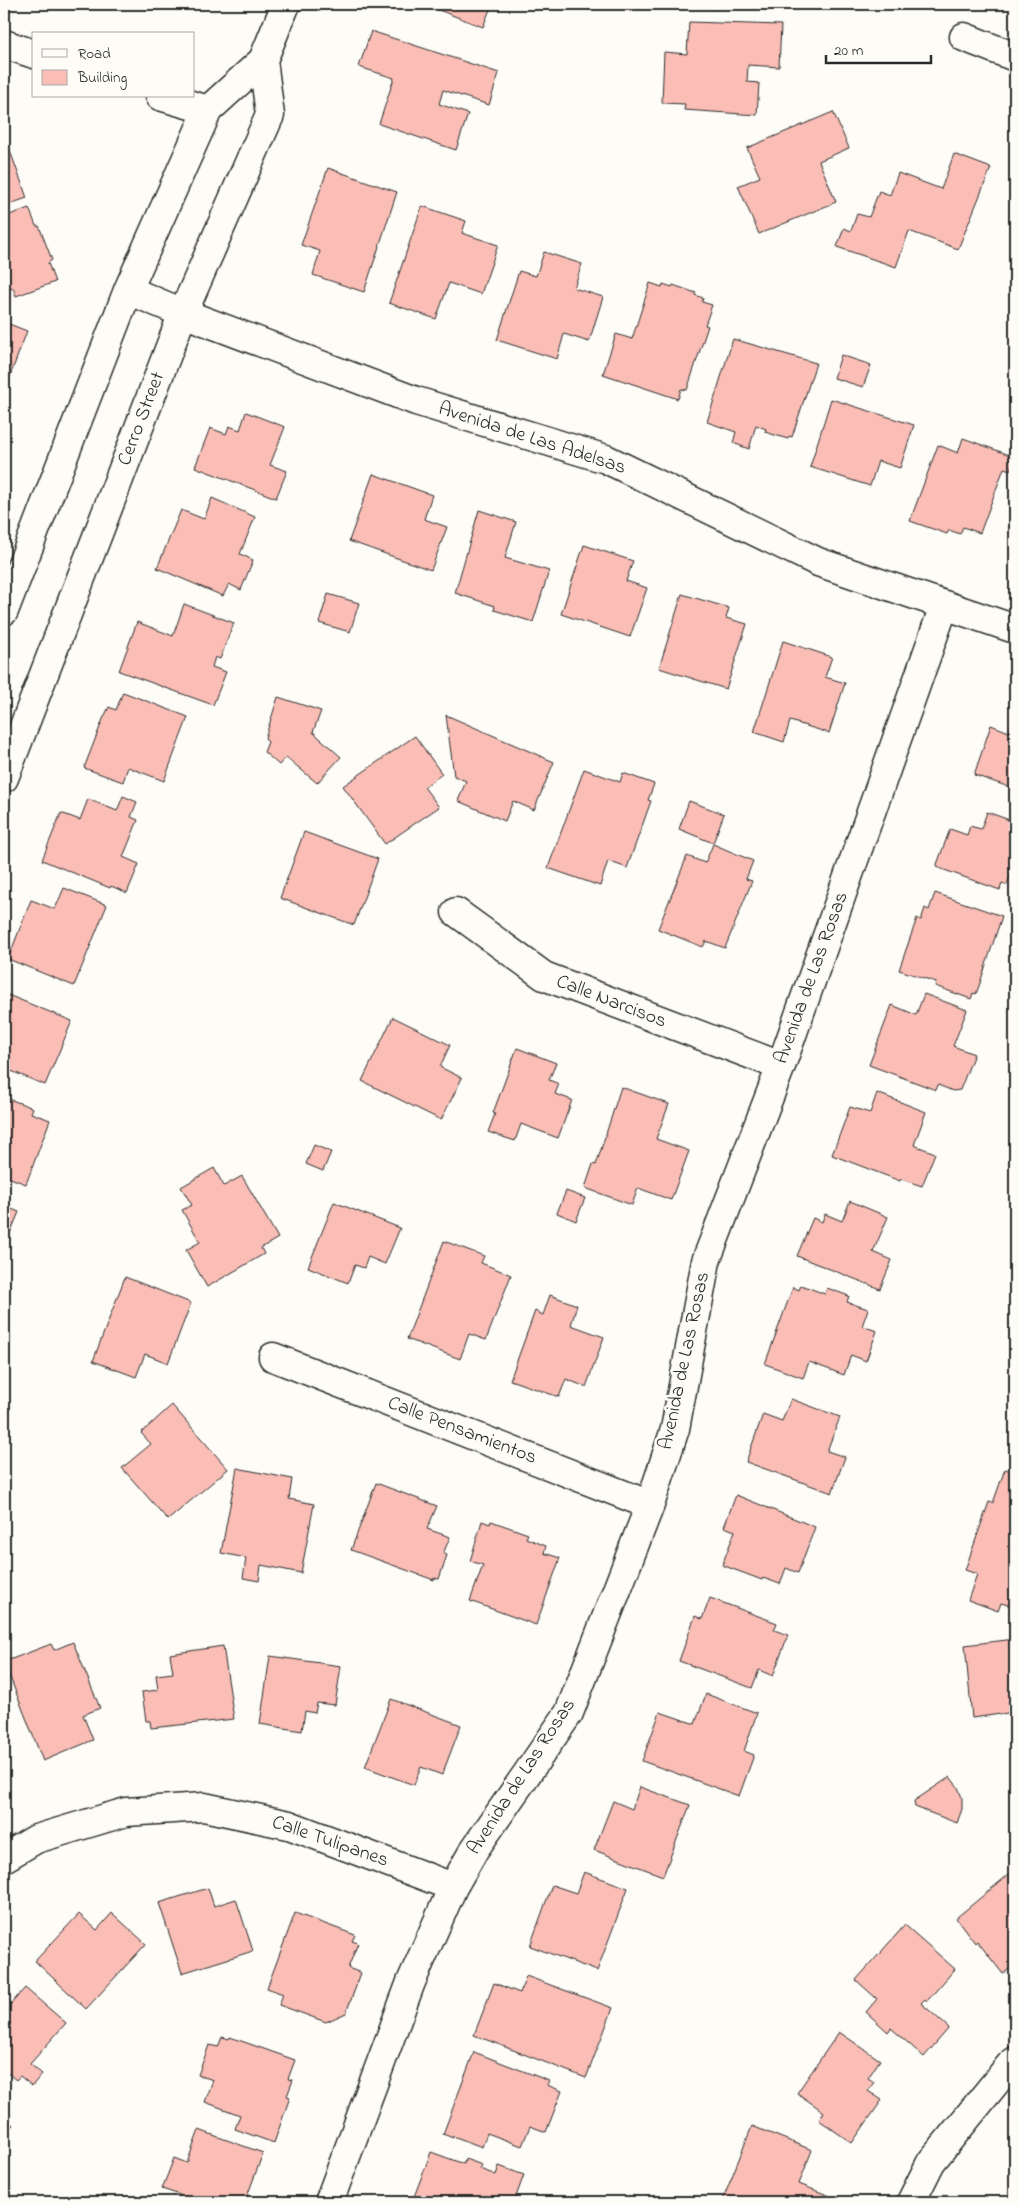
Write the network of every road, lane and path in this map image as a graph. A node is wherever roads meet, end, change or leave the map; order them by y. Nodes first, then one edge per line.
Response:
1 (286, 4) edge
2 (964, 37) dead end
3 (4, 44) edge
4 (32, 53) edge
5 (1015, 56) edge
6 (263, 60) junction
7 (167, 98) edge
8 (208, 110) junction
9 (128, 290) junction
10 (184, 314) junction
11 (944, 606) junction
12 (4, 611) edge
13 (1015, 629) edge
14 (4, 778) edge
15 (456, 912) dead end
16 (781, 1066) junction
17 (273, 1357) dead end
18 (650, 1505) junction
19 (4, 1858) edge
20 (453, 1887) junction
21 (1015, 2061) edge
22 (329, 2202) edge
23 (911, 2202) edge

1 - 6 street, Cerro Street
2 - 5 street
3 - 4 street
6 - 8 street, Cerro Street
6 - 10 street, Cerro Street
7 - 8 street
8 - 9 street, Cerro Street
9 - 10 street, Avenida de Las Adelsas
9 - 12 street, Cerro Street
10 - 11 street, Avenida de Las Adelsas
10 - 14 street, Cerro Street
11 - 13 street, Avenida de Las Adelsas
11 - 16 street, Avenida de Las Rosas
15 - 16 street, Calle Narcisos
16 - 18 street, Avenida de Las Rosas
17 - 18 street, Calle Pensamientos
18 - 20 street, Avenida de Las Rosas
19 - 20 street, Calle Tulipanes
20 - 22 street, Avenida de Las Rosas
21 - 23 street

